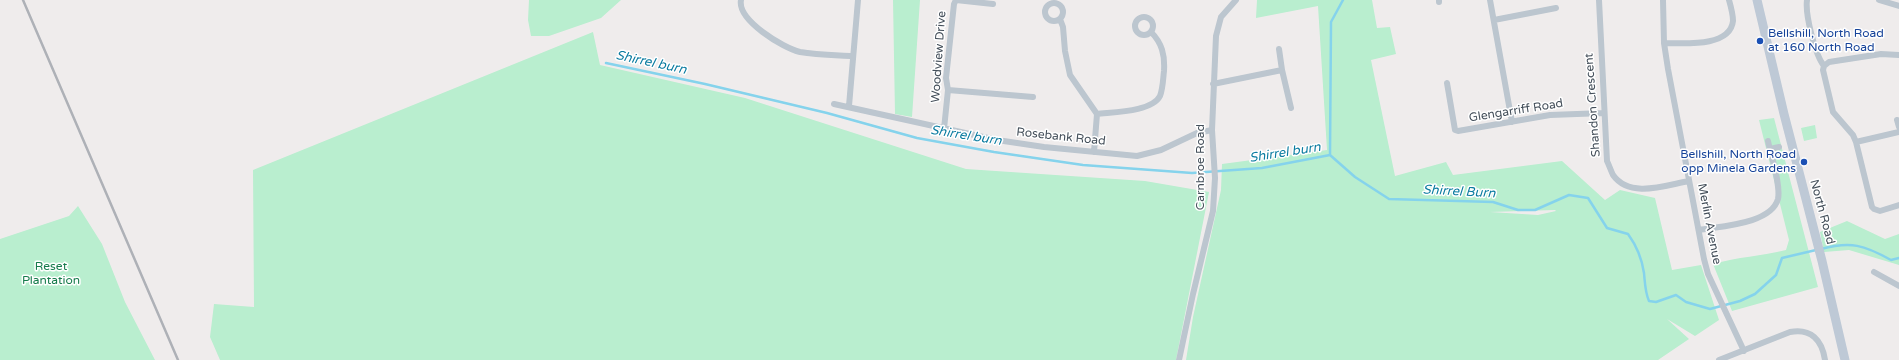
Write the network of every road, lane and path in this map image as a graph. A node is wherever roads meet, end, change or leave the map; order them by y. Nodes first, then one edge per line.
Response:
1 (741, 0) edge
2 (858, 0) edge
3 (1236, 0) edge
4 (1490, 0) edge
5 (1599, 0) edge
6 (1663, 0) edge
7 (1729, 0) edge
8 (1757, 0) edge
9 (1806, 0) edge
10 (1879, 0) edge
11 (993, 4) dead end
12 (1899, 6) edge
13 (1556, 8) dead end
14 (1060, 19) dead end
15 (1494, 20) junction
16 (1151, 32) dead end
17 (1664, 43) junction
18 (1279, 49) dead end
19 (1899, 55) edge
20 (853, 56) junction
21 (1824, 66) junction
22 (1282, 70) junction
23 (1447, 83) dead end
24 (1213, 84) junction
25 (948, 90) junction
26 (1033, 97) dead end
27 (834, 104) dead end
28 (849, 106) junction
29 (1290, 108) dead end
30 (1604, 113) junction
31 (1096, 114) junction
32 (1897, 120) dead end
33 (1512, 122) junction
34 (1899, 127) edge
35 (944, 129) junction
36 (1212, 130) junction
37 (1899, 132) edge
38 (1768, 142) dead end
39 (1856, 142) junction
40 (1779, 147) dead end
41 (1770, 149) junction
42 (1094, 152) junction
43 (1689, 181) junction
44 (1899, 205) edge
45 (1699, 230) junction
46 (1874, 272) dead end
47 (1899, 286) edge
48 (1744, 351) junction
49 (1179, 360) edge
50 (1720, 360) edge
51 (1825, 360) edge
52 (1845, 360) edge

1 - 20 street
2 - 20 street
3 - 24 street, Carnbroe Road
4 - 15 street
5 - 30 street, Shandon Crescent
6 - 17 street, Merlin Avenue
7 - 17 street
8 - 52 main road, North Road
9 - 21 street
10 - 12 street
11 - 25 street, Woodview Drive
13 - 15 street
14 - 31 street
15 - 33 street
16 - 31 street
17 - 43 street, Merlin Avenue
18 - 22 street
19 - 21 street
20 - 28 street
21 - 39 street
22 - 24 street
22 - 29 street
23 - 33 street, Glengarriff Road
24 - 36 street, Carnbroe Road
25 - 26 street
25 - 35 street, Woodview Drive
27 - 28 street, Rosebank Road
28 - 35 street, Rosebank Road
30 - 33 street, Glengarriff Road
30 - 43 street, Shandon Crescent
31 - 42 street
32 - 34 street
35 - 42 street, Rosebank Road
36 - 42 street, Rosebank Road
36 - 49 street, Carnbroe Road
37 - 39 street
38 - 41 street
39 - 44 street
40 - 41 street
41 - 45 street
43 - 45 street, Merlin Avenue
45 - 48 street, Merlin Avenue
46 - 47 street
48 - 50 street
48 - 51 street

